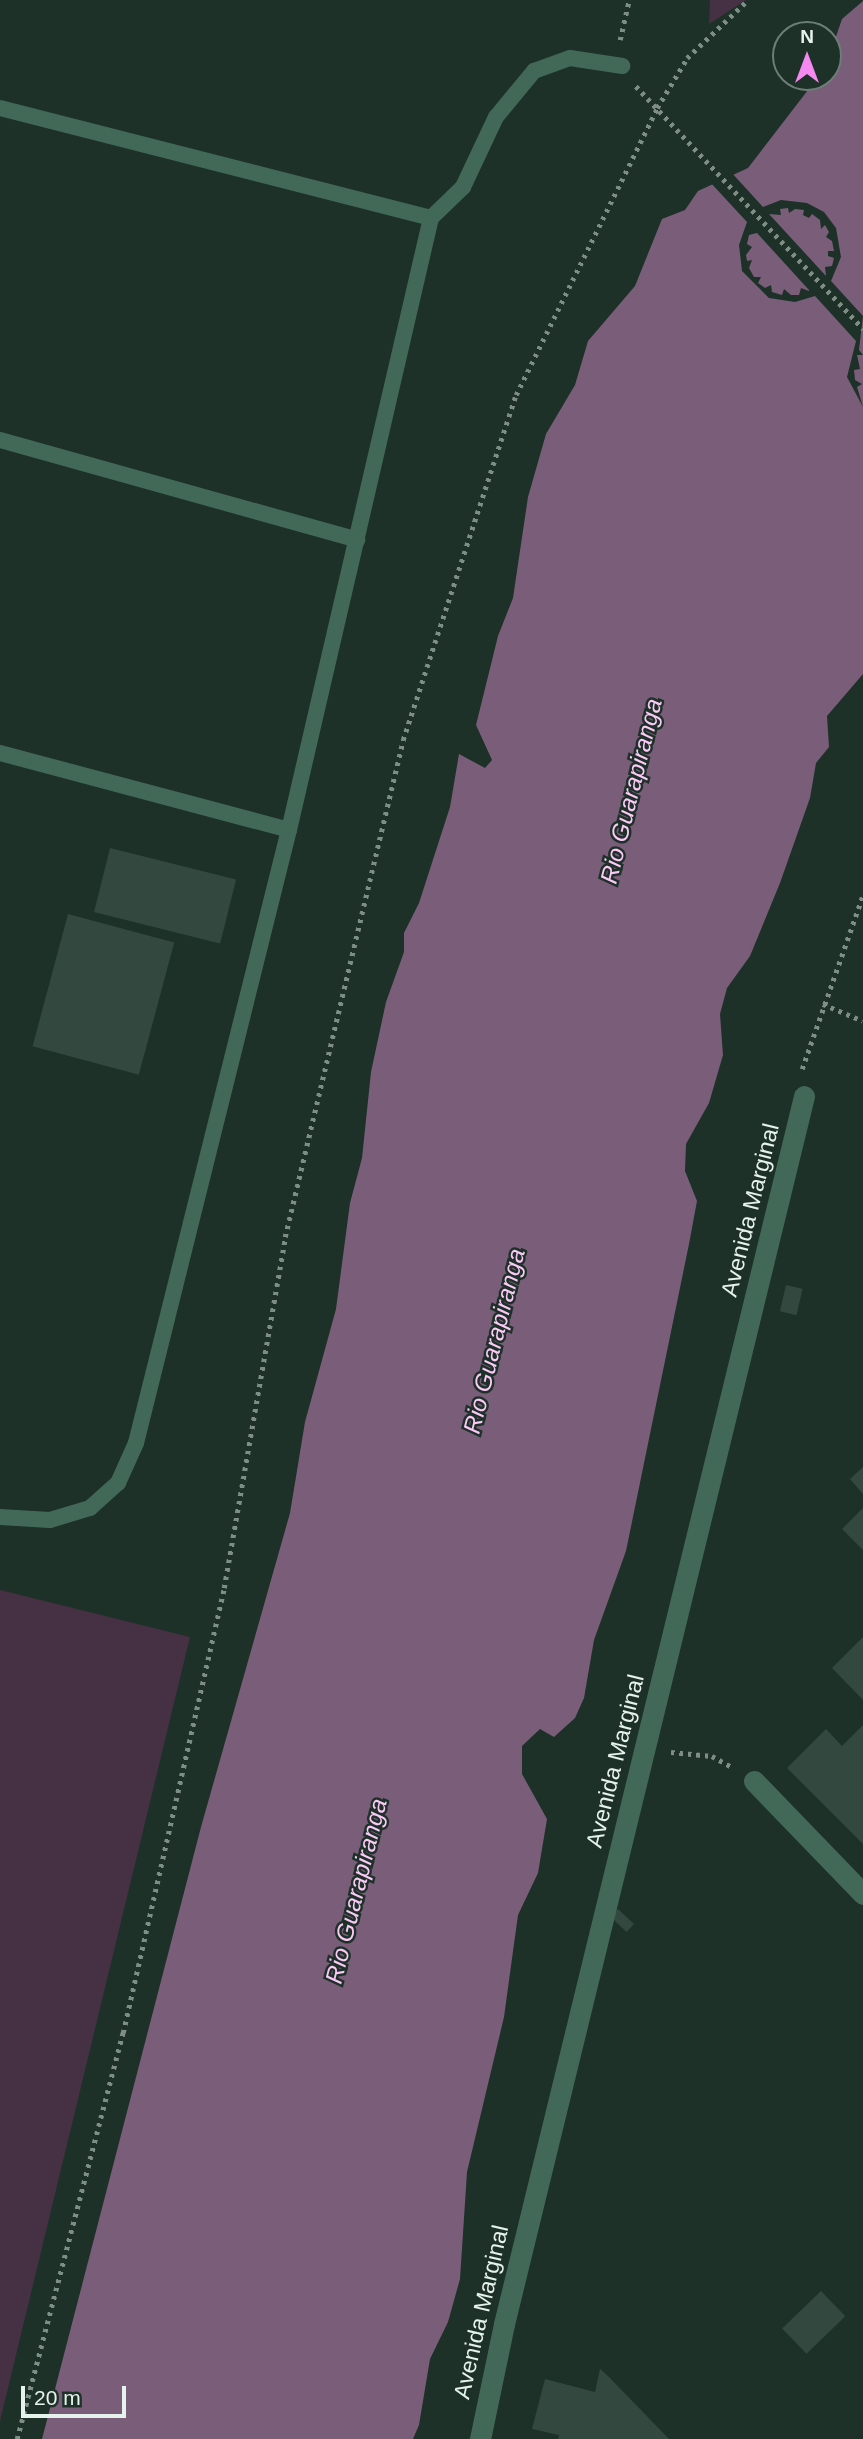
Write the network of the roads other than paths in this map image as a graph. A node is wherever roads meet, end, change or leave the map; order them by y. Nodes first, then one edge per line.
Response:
1 (622, 66) dead end
2 (0, 108) edge
3 (431, 218) junction
4 (0, 440) edge
5 (357, 540) junction
6 (0, 753) edge
7 (289, 830) junction
8 (804, 1096) dead end
9 (0, 1517) edge
10 (754, 1781) road end
11 (863, 1894) edge
12 (480, 2439) edge

1 - 3 lane
2 - 3 lane
3 - 5 lane
4 - 5 lane
5 - 7 lane
6 - 7 lane
7 - 9 lane
8 - 12 street, Avenida Marginal
10 - 11 street

